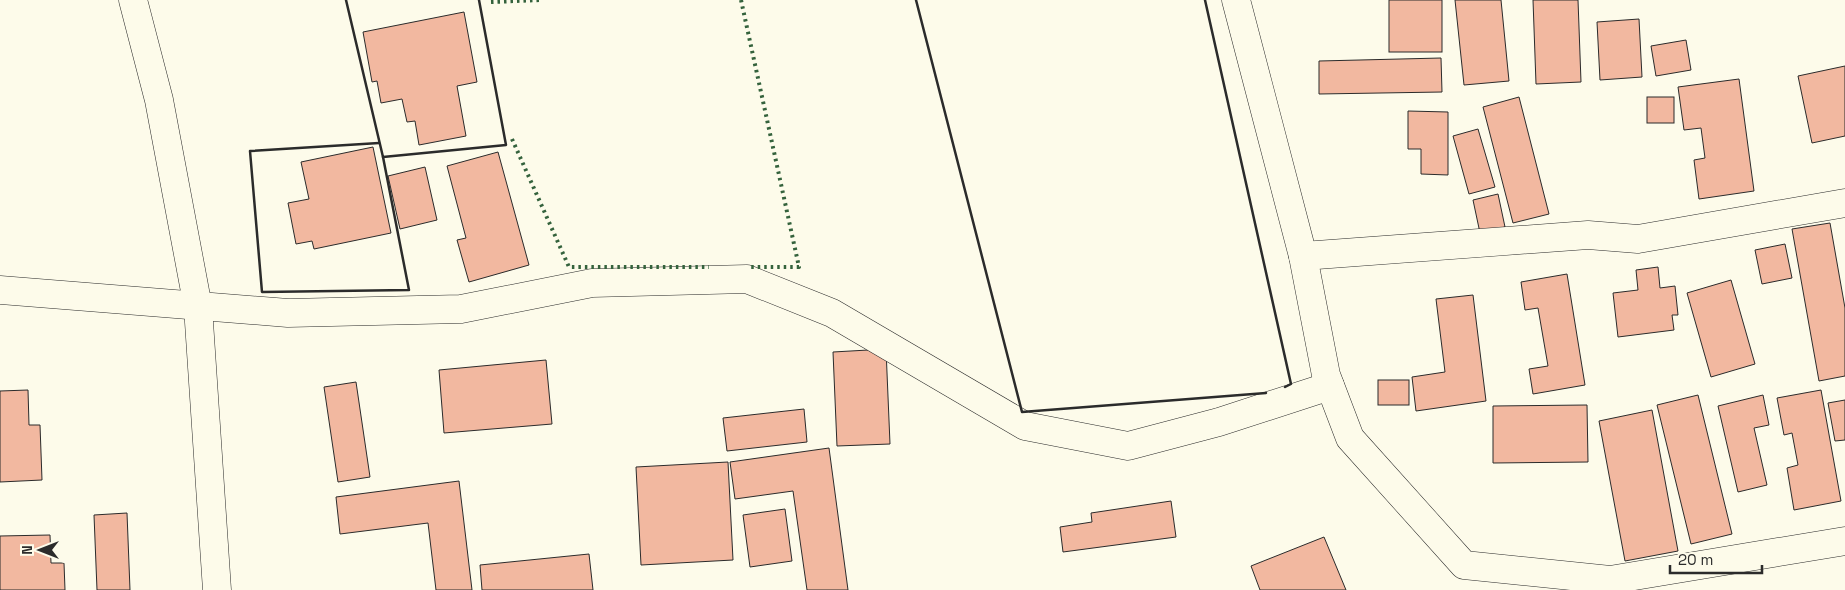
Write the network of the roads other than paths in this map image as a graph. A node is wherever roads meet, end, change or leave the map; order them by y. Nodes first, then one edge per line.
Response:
1 (133, 0) edge
2 (1236, 0) edge
3 (1845, 203) edge
4 (1303, 256) junction
5 (0, 290) edge
6 (198, 307) junction
7 (1330, 386) junction
8 (1845, 541) edge
9 (219, 589) edge

1 - 6 street
2 - 4 street
3 - 4 street
4 - 7 street
5 - 6 street
6 - 7 street
6 - 9 street
7 - 8 street

